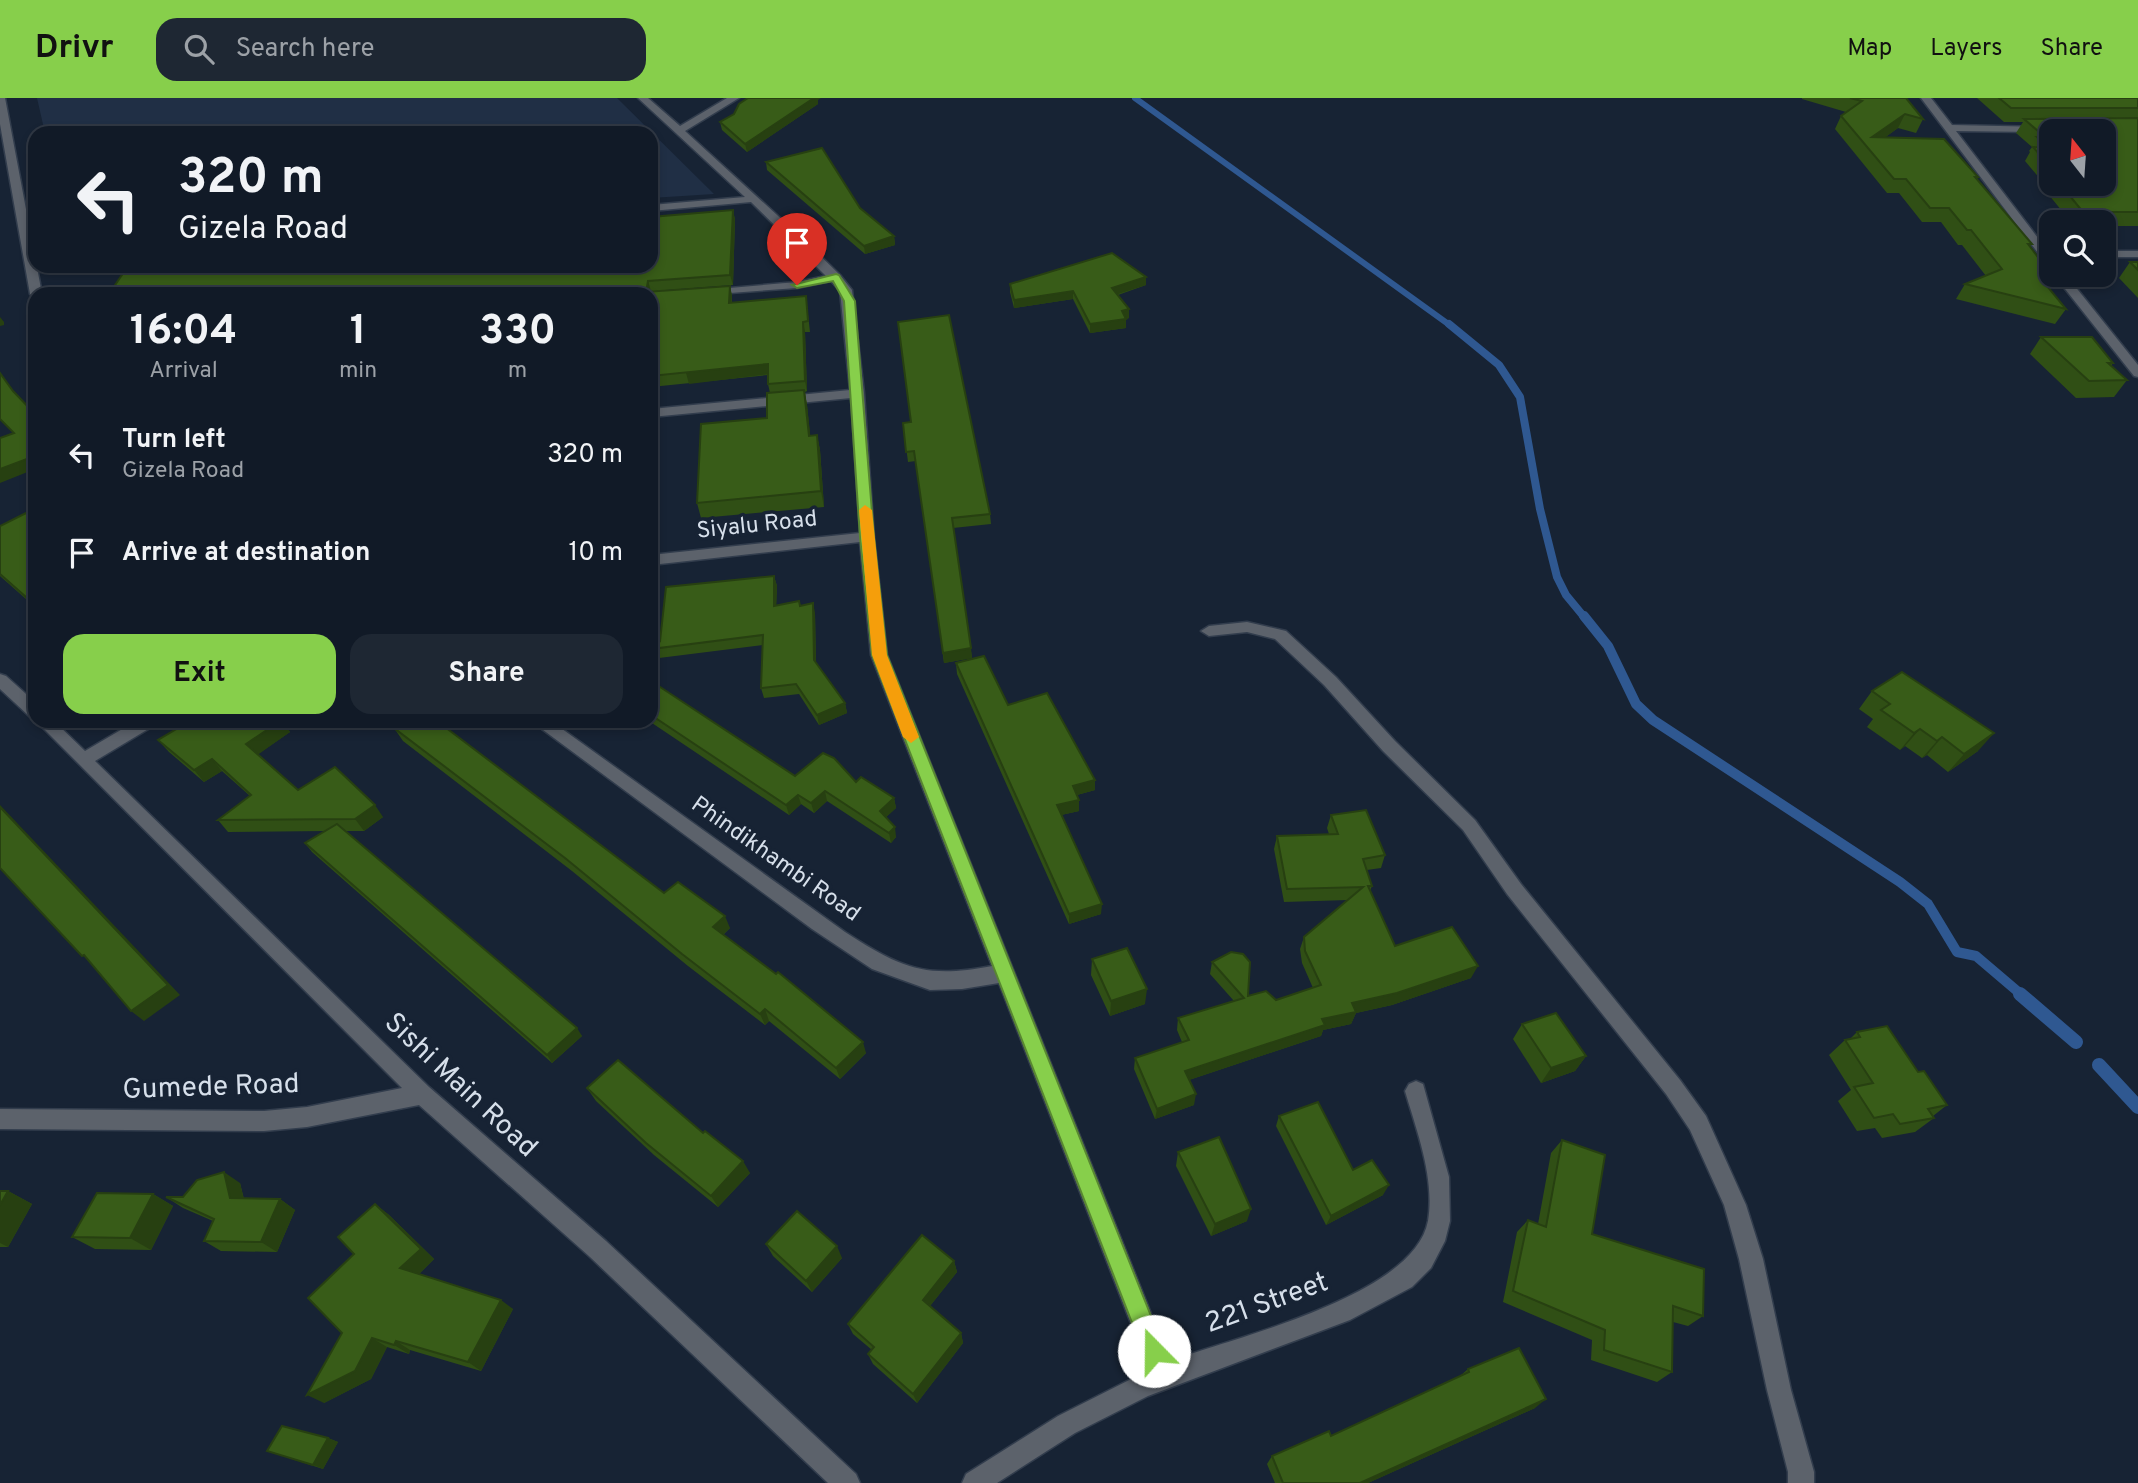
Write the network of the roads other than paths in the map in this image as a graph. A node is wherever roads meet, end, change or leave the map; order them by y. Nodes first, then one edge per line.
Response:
1 (0, 98) edge
2 (643, 98) edge
3 (734, 98) edge
4 (1926, 98) edge
5 (1948, 128) junction
6 (2039, 129) edge
7 (679, 131) junction
8 (752, 199) junction
9 (658, 207) edge
10 (28, 238) edge
11 (2039, 245) edge
12 (2116, 254) edge
13 (2138, 254) edge
14 (836, 277) junction
15 (2070, 287) edge
16 (692, 294) edge
17 (2138, 373) edge
18 (858, 393) junction
19 (658, 412) edge
20 (867, 537) junction
21 (658, 559) edge
22 (1209, 631) dead end
23 (0, 680) edge
24 (28, 706) edge
25 (52, 728) edge
26 (137, 728) edge
27 (549, 728) edge
28 (85, 759) junction
29 (1004, 973) junction
30 (1416, 1091) dead end
31 (422, 1094) junction
32 (0, 1119) edge
33 (1164, 1376) junction
34 (847, 1483) edge
35 (975, 1483) edge
36 (1801, 1483) edge

1 - 10 street
2 - 7 street
3 - 7 street
4 - 5 street
5 - 6 street
5 - 11 street
7 - 8 street
8 - 9 street
8 - 14 street
12 - 13 street
14 - 16 street
14 - 18 street
15 - 17 street
18 - 19 street
18 - 20 street
20 - 21 street, Siyalu Road
20 - 29 street
22 - 36 street
23 - 24 street
25 - 28 street, Sishi Main Road
26 - 28 street
27 - 29 street, Phindikhambi Road
28 - 31 street, Sishi Main Road
29 - 33 street
30 - 33 street, 221 Street
31 - 32 street, Gumede Road
31 - 34 street, Sishi Main Road
33 - 35 street, 221 Street

